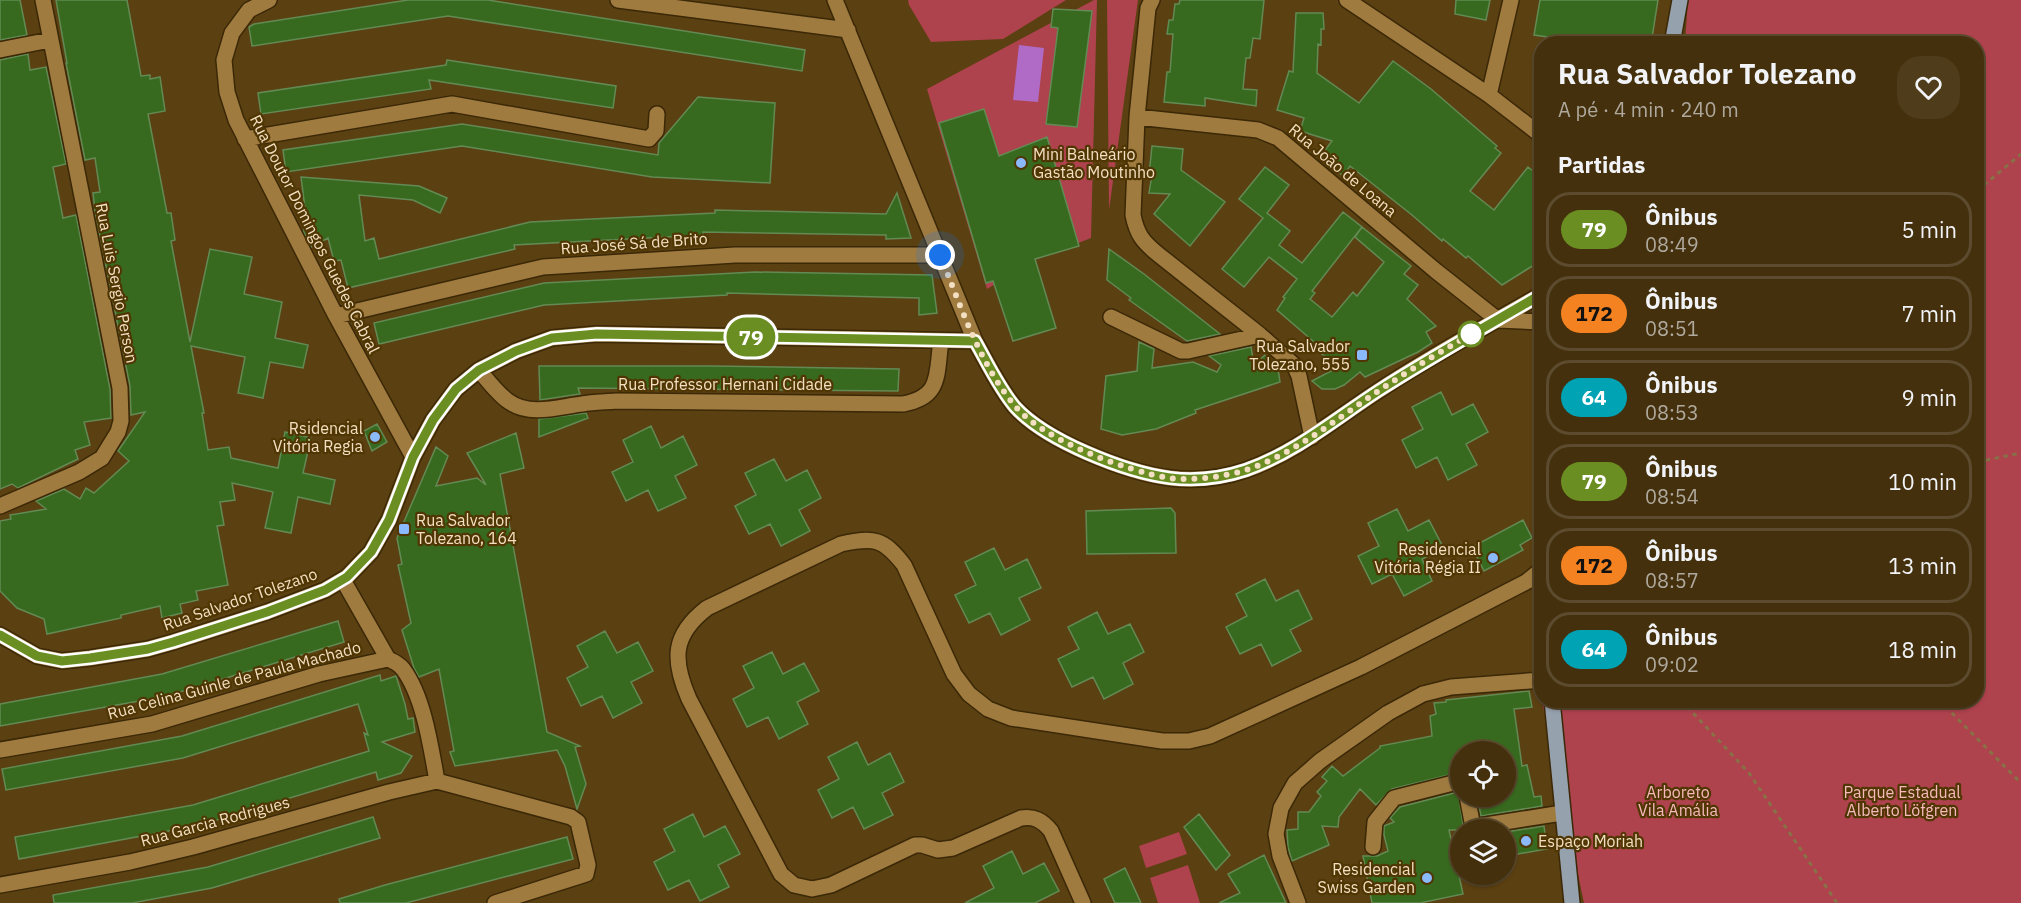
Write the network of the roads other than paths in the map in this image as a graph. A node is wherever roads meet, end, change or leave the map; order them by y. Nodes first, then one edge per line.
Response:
1 (43, 0) edge
2 (269, 0) edge
3 (618, 0) edge
4 (835, 0) edge
5 (1152, 0) edge
6 (1347, 0) edge
7 (1511, 0) edge
8 (1680, 0) edge
9 (848, 30) junction
10 (1673, 36) edge
11 (50, 40) junction
12 (0, 50) edge
13 (1489, 95) junction
14 (657, 114) dead end
15 (1137, 117) junction
16 (1534, 130) edge
17 (245, 139) junction
18 (940, 255) junction
19 (1534, 299) edge
20 (336, 316) junction
21 (1111, 317) dead end
22 (1498, 320) junction
23 (1534, 322) edge
24 (1260, 335) junction
25 (942, 341) junction
26 (975, 341) junction
27 (479, 370) junction
28 (1312, 437) junction
29 (413, 457) junction
30 (0, 506) edge
31 (1534, 576) edge
32 (1534, 578) edge
33 (343, 580) junction
34 (1526, 582) junction
35 (0, 635) edge
36 (388, 658) junction
37 (1534, 681) edge
38 (1553, 708) edge
39 (0, 750) edge
40 (437, 782) junction
41 (1450, 784) edge
42 (1469, 807) edge
43 (1562, 813) junction
44 (1373, 847) dead end
45 (0, 885) edge
46 (495, 903) edge
47 (1083, 903) edge
48 (1298, 903) edge
49 (1572, 903) edge

1 - 11 street, Rua Luis Sergio Person
2 - 17 street, Rua Doutor Domingos Guedes Cabral
3 - 9 street
4 - 9 street
5 - 15 street
6 - 13 street
7 - 13 street
8 - 10 main road
9 - 18 street
11 - 12 street
11 - 30 street, Rua Luis Sergio Person
13 - 16 street
14 - 17 street
15 - 22 street, Rua João de Loana
15 - 24 street
17 - 20 street, Rua Doutor Domingos Guedes Cabral
18 - 20 street, Rua José Sá de Brito
18 - 26 street
19 - 22 street
20 - 29 street, Rua Doutor Domingos Guedes Cabral
21 - 24 street
22 - 23 street
22 - 28 street
24 - 28 street
25 - 26 street, Rua Salvador Tolezano
25 - 27 street, Rua Salvador Tolezano
25 - 27 street, Rua Professor Hernani Cidade
26 - 28 street
27 - 29 street, Rua Salvador Tolezano
29 - 33 street, Rua Salvador Tolezano
31 - 34 street
32 - 34 street
33 - 35 street, Rua Salvador Tolezano
33 - 36 street, Rua Celina Guinle de Paula Machado
34 - 47 street
36 - 39 street, Rua Celina Guinle de Paula Machado
36 - 40 street
37 - 48 street
38 - 43 main road
40 - 45 street, Rua Garcia Rodrigues
40 - 46 street
41 - 44 street
42 - 43 street
43 - 49 main road

